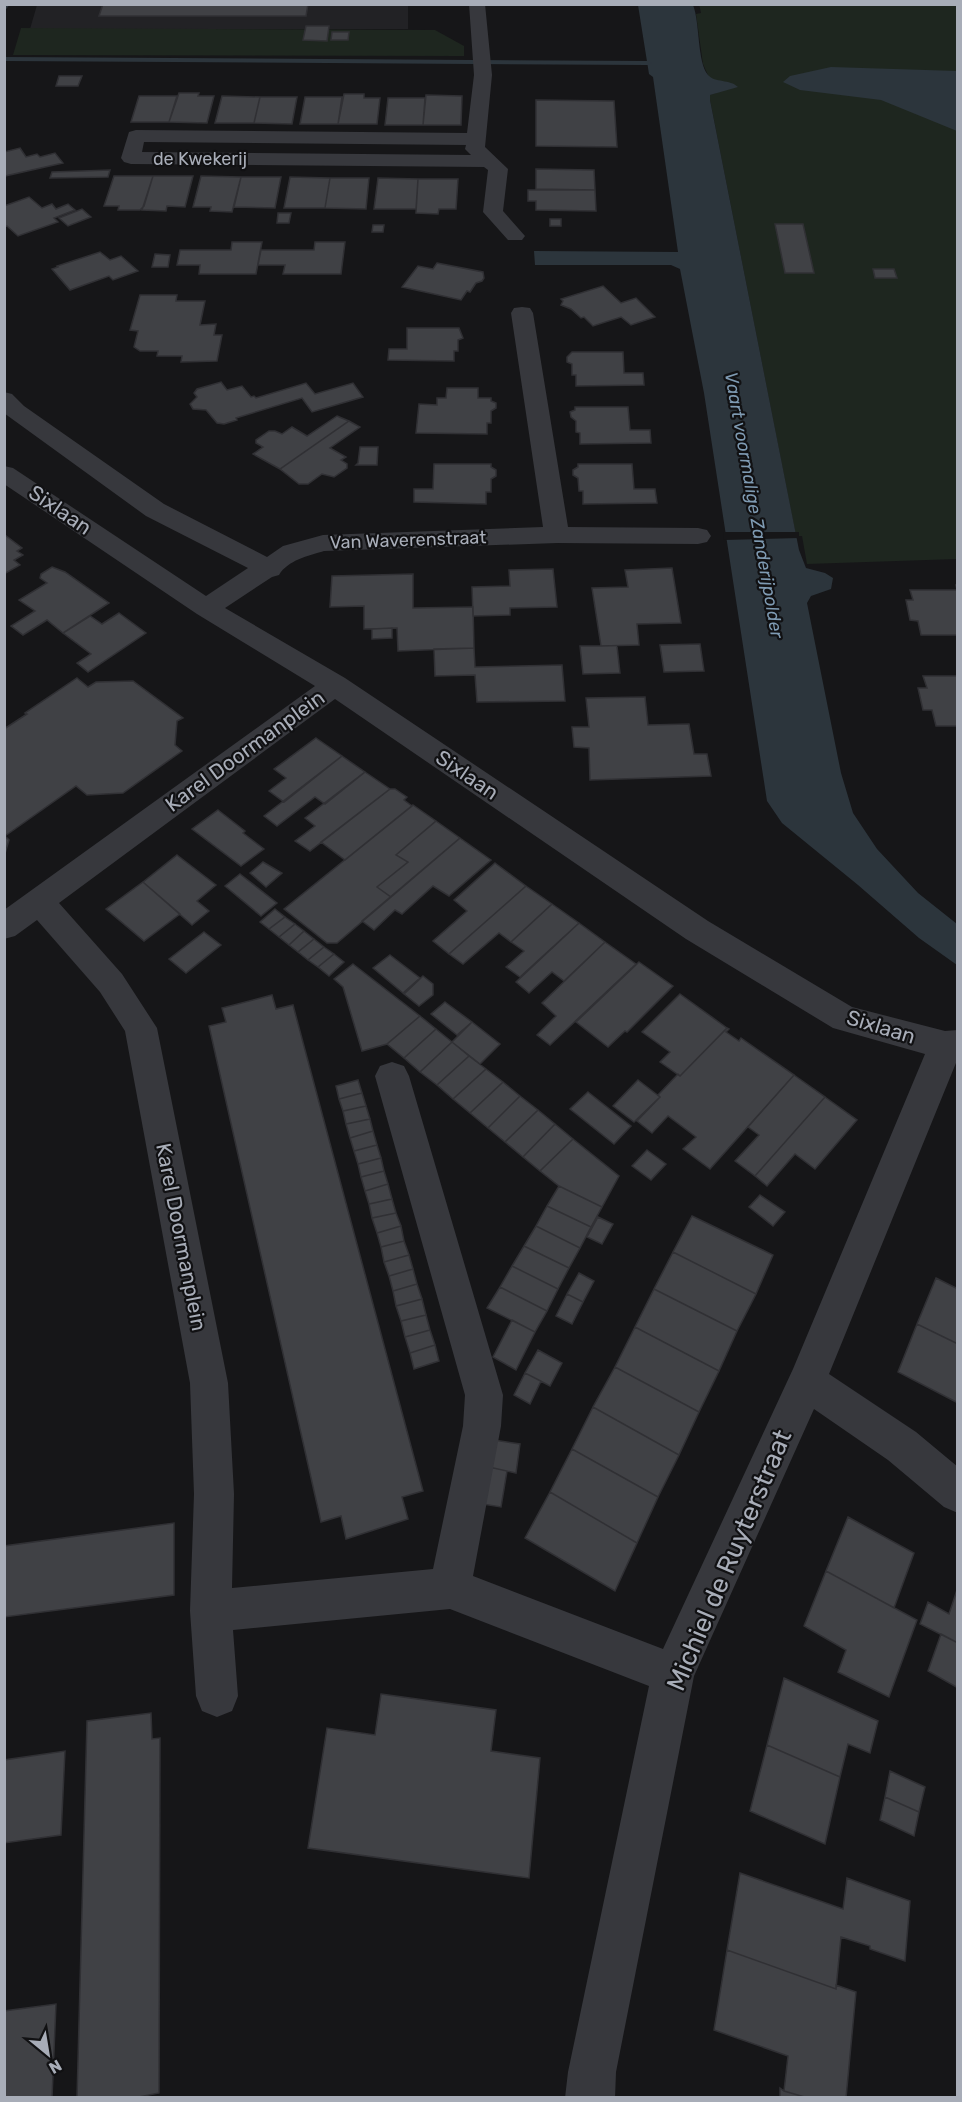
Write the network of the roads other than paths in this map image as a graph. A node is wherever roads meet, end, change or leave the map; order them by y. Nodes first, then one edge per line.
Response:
1 (478, 13) edge
2 (475, 139) junction
3 (488, 161) junction
4 (515, 236) dead end
5 (522, 313) dead end
6 (4, 399) edge
7 (4, 473) edge
8 (557, 535) junction
9 (698, 536) dead end
10 (270, 569) junction
11 (206, 608) junction
12 (335, 685) junction
13 (39, 901) junction
14 (4, 927) edge
15 (951, 1045) edge
16 (392, 1076) dead end
17 (807, 1382) junction
18 (957, 1493) edge
19 (450, 1588) junction
20 (211, 1611) junction
21 (674, 1674) junction
22 (217, 1696) dead end
23 (590, 2097) edge

1 - 2 street
2 - 3 street
2 - 3 street, de Kwekerij
3 - 4 street
5 - 8 street
6 - 10 street
7 - 11 street, Sixlaan
8 - 9 street, Van Waverenstraat
8 - 10 street, Van Waverenstraat
10 - 11 street, Van Waverenstraat
11 - 12 street, Sixlaan
12 - 13 street, Karel Doormanplein
12 - 15 street, Sixlaan
13 - 14 street, Karel Doormanplein
13 - 20 street, Karel Doormanplein
15 - 17 street, Michiel de Ruyterstraat
16 - 19 street
17 - 18 street
17 - 21 street, Michiel de Ruyterstraat
19 - 20 street
19 - 21 street
20 - 22 street, Karel Doormanplein
21 - 23 street, Michiel de Ruyterstraat

